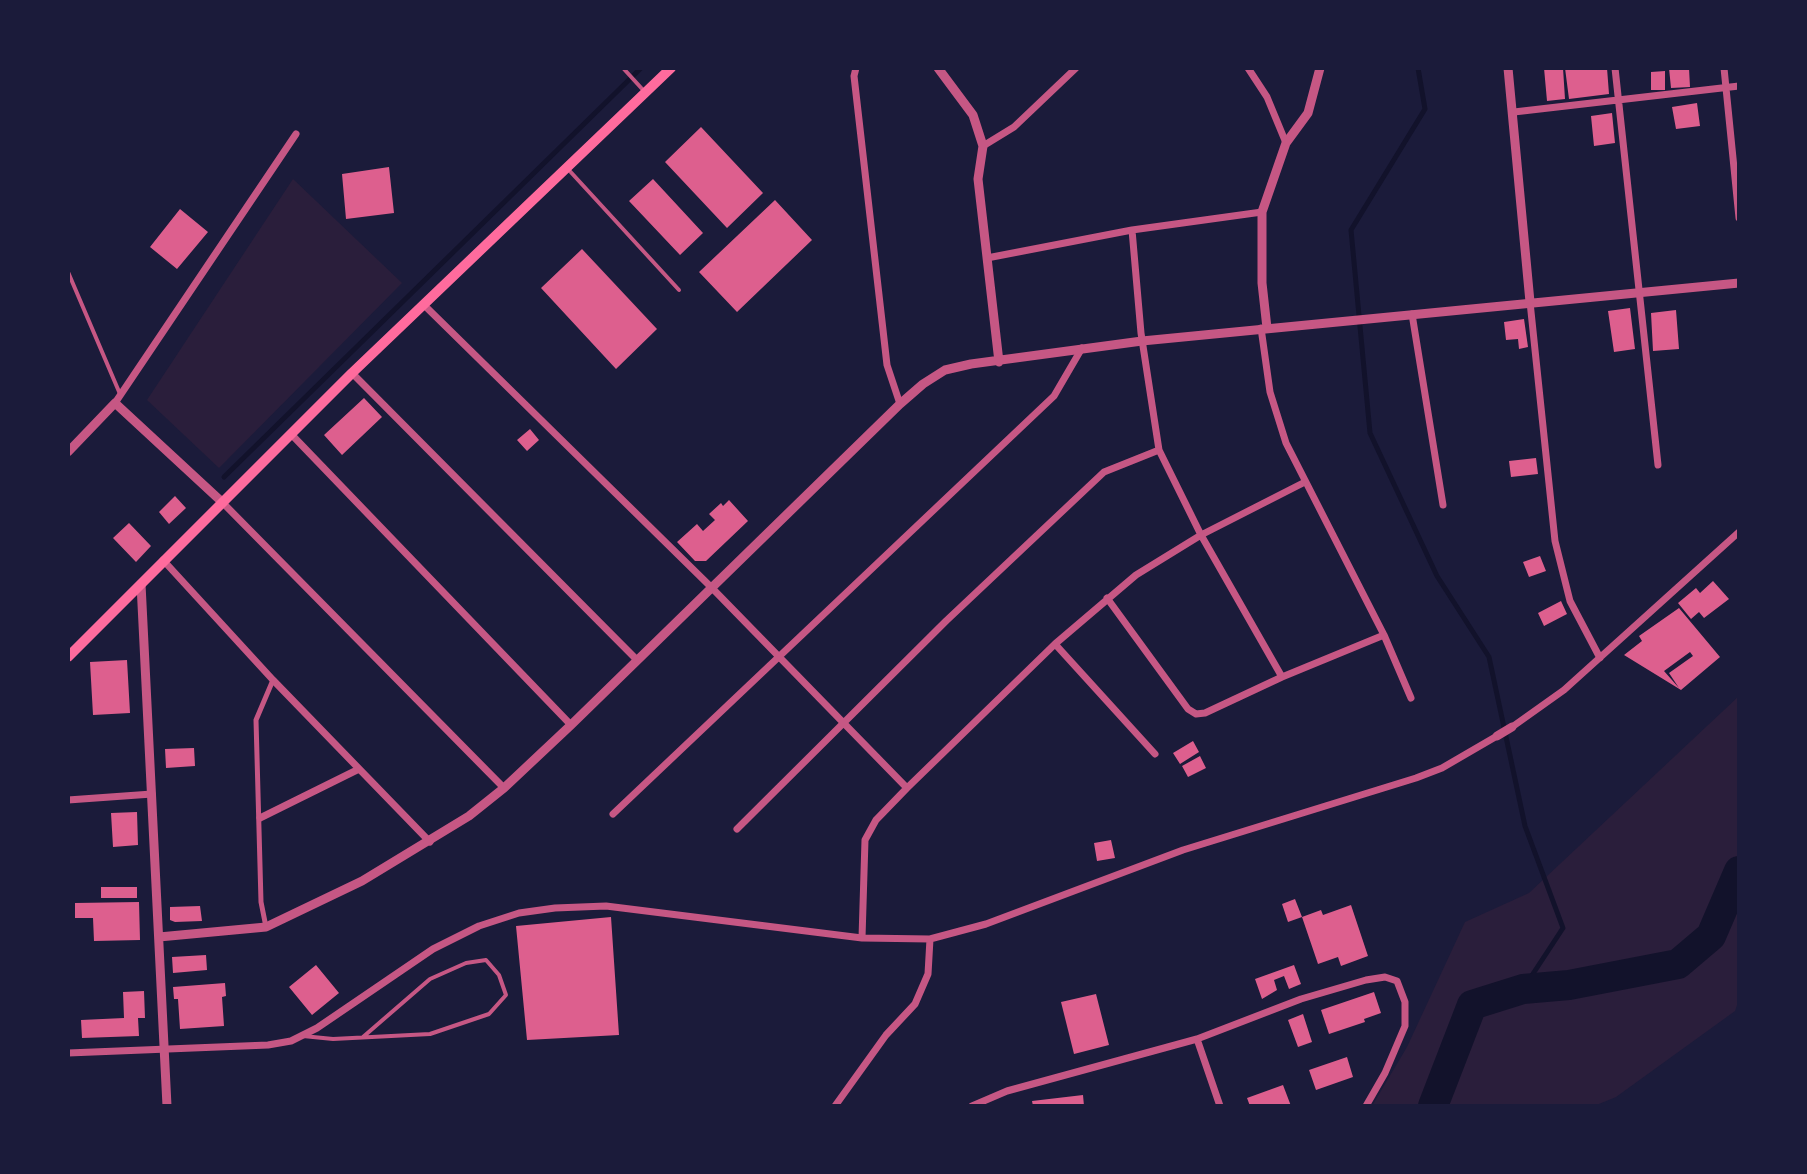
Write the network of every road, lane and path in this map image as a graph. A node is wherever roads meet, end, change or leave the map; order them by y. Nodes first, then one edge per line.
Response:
1 (623, 68) edge
2 (671, 68) edge
3 (856, 68) edge
4 (938, 68) edge
5 (1076, 68) edge
6 (1248, 68) edge
7 (1320, 68) edge
8 (1508, 68) edge
9 (1615, 68) edge
10 (1724, 68) edge
11 (1739, 86) edge
12 (1726, 87) junction
13 (645, 93) junction
14 (1618, 100) junction
15 (1514, 112) junction
16 (296, 134) dead end
17 (1286, 143) junction
18 (983, 146) junction
19 (566, 168) junction
20 (1262, 212) junction
21 (1739, 218) edge
22 (1132, 230) junction
23 (987, 258) junction
24 (68, 272) edge
25 (1739, 283) edge
26 (679, 290) dead end
27 (1639, 291) junction
28 (1530, 302) junction
29 (423, 304) junction
30 (1412, 314) junction
31 (1264, 328) junction
32 (1142, 341) junction
33 (1082, 348) junction
34 (999, 362) junction
35 (352, 373) junction
36 (118, 400) junction
37 (900, 404) junction
38 (291, 434) junction
39 (1159, 450) junction
40 (68, 452) edge
41 (1658, 465) dead end
42 (1305, 482) junction
43 (222, 502) junction
44 (1443, 505) dead end
45 (1739, 532) edge
46 (1201, 535) junction
47 (163, 560) junction
48 (141, 584) junction
49 (711, 587) junction
50 (1107, 598) junction
51 (1384, 635) junction
52 (1055, 644) junction
53 (779, 655) junction
54 (68, 657) edge
55 (1600, 658) junction
56 (637, 660) junction
57 (1282, 677) junction
58 (273, 680) junction
59 (1411, 698) dead end
60 (844, 724) junction
61 (571, 725) junction
62 (1512, 727) joint
63 (1497, 736) joint
64 (1155, 754) dead end
65 (359, 769) junction
66 (504, 788) junction
67 (907, 788) junction
68 (152, 794) junction
69 (68, 800) edge
70 (613, 814) dead end
71 (260, 818) junction
72 (737, 829) dead end
73 (430, 842) junction
74 (266, 927) junction
75 (159, 937) junction
76 (862, 938) junction
77 (930, 939) junction
78 (303, 1036) junction
79 (363, 1037) junction
80 (1197, 1039) junction
81 (164, 1049) junction
82 (68, 1053) edge
83 (167, 1106) edge
84 (835, 1106) edge
85 (972, 1106) edge
86 (1220, 1106) edge
87 (1366, 1106) edge

1 - 13 lane
2 - 13 main road
3 - 37 street
4 - 18 street
5 - 18 street
6 - 17 street
7 - 17 street
8 - 15 street
9 - 14 street
10 - 12 street
11 - 12 street
12 - 14 street
12 - 21 street
13 - 19 main road
14 - 15 street
14 - 27 street
15 - 28 street
16 - 36 street
17 - 20 street
18 - 23 street
19 - 26 lane
19 - 29 main road
20 - 22 street
20 - 31 street
22 - 23 street
22 - 32 street
23 - 34 street
24 - 36 lane
25 - 27 street
27 - 28 street
27 - 41 street
28 - 30 street
28 - 55 street
29 - 35 main road
29 - 49 street
30 - 31 street
30 - 44 street
31 - 32 street
31 - 42 street
32 - 33 street
32 - 39 street
33 - 34 street
33 - 53 street
34 - 37 street
35 - 38 main road
35 - 56 street
36 - 40 street
36 - 43 street
37 - 49 street
38 - 43 main road
38 - 61 street
39 - 46 street
39 - 60 street
42 - 46 street
42 - 51 street
43 - 47 main road
43 - 66 street
45 - 55 street
46 - 50 street
46 - 57 street
47 - 48 main road
47 - 58 street
48 - 54 main road
48 - 68 street
49 - 53 street
49 - 56 street
50 - 52 street
50 - 57 street
51 - 57 street
51 - 59 street
52 - 64 street
52 - 67 street
53 - 60 street
53 - 70 street
55 - 62 street
56 - 61 street
58 - 65 street
58 - 71 street
60 - 67 street
60 - 72 street
61 - 66 street
62 - 63 street
63 - 77 street
65 - 71 street
65 - 73 street
66 - 73 street
67 - 76 street
68 - 69 street
68 - 75 street
71 - 74 street
73 - 74 street
74 - 75 street
75 - 81 street
76 - 77 street
76 - 78 street
77 - 84 street
78 - 79 lane
78 - 81 street
79 - 79 lane
80 - 85 street
80 - 86 street
80 - 87 street
81 - 82 street
81 - 83 street

